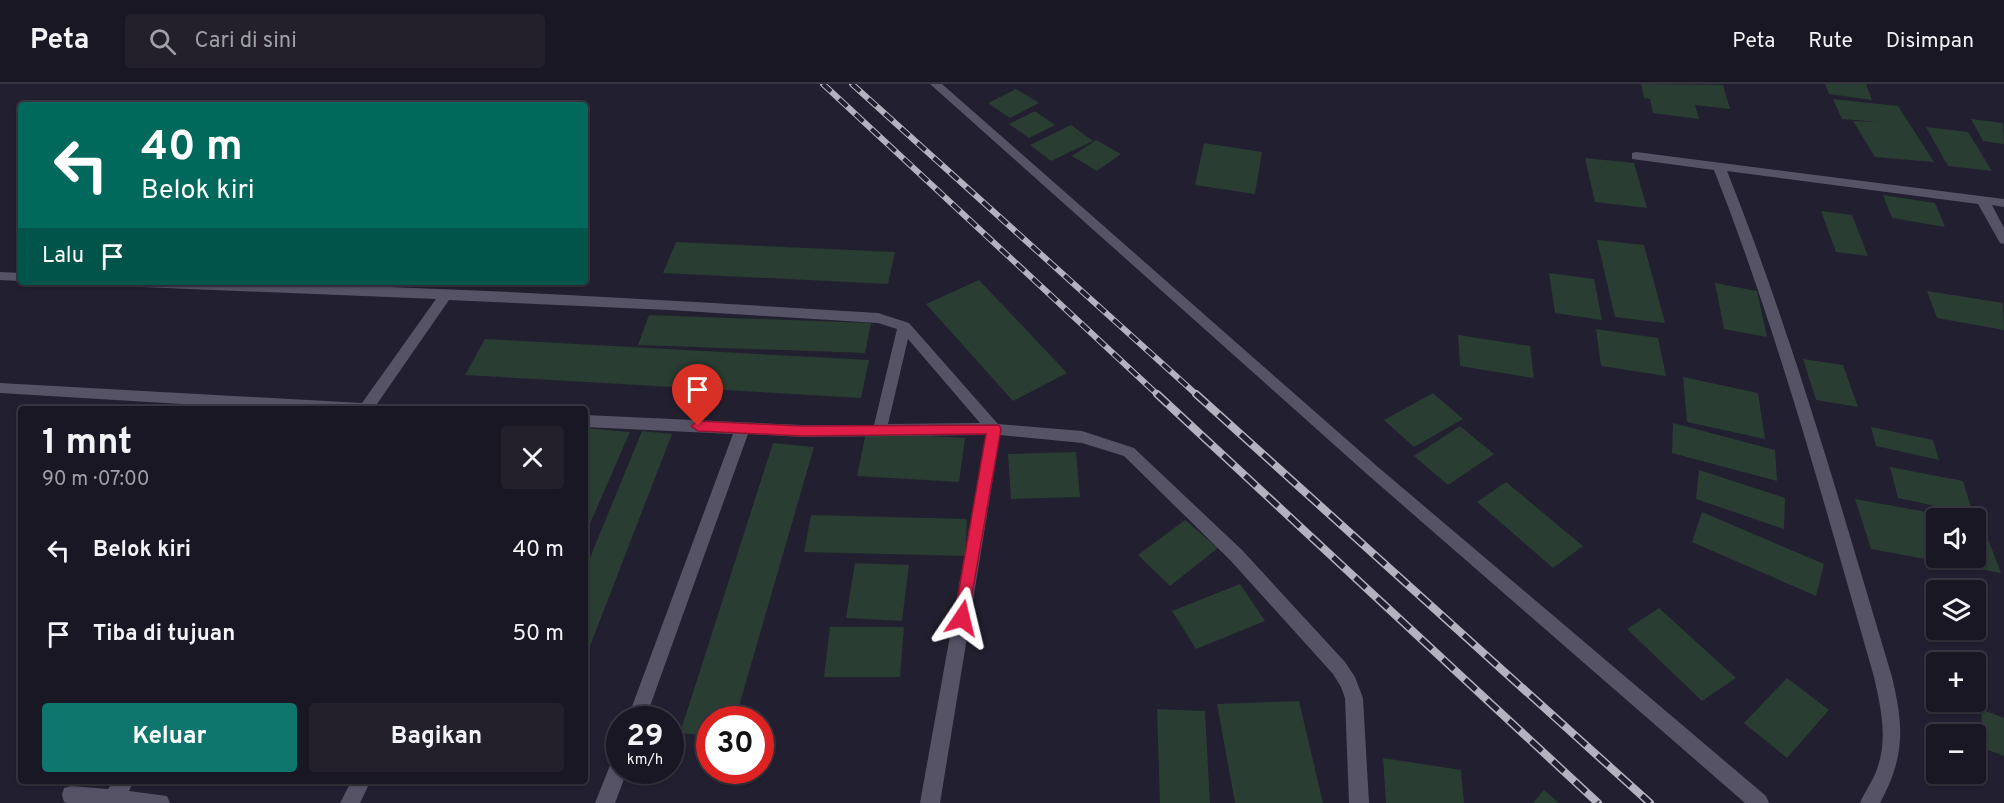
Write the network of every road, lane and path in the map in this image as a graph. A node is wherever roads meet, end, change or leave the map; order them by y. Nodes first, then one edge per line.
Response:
1 (935, 84) edge
2 (1636, 156) dead end
3 (1719, 167) junction
4 (1982, 199) junction
5 (2004, 203) edge
6 (2004, 240) edge
7 (0, 276) edge
8 (18, 277) edge
9 (211, 285) edge
10 (446, 295) junction
11 (904, 326) junction
12 (0, 388) edge
13 (313, 406) edge
14 (367, 406) edge
15 (588, 421) edge
16 (880, 429) junction
17 (994, 429) junction
18 (742, 430) junction
19 (641, 706) edge
20 (123, 784) edge
21 (360, 784) edge
22 (612, 784) edge
23 (71, 795) dead end
24 (113, 799) junction
25 (160, 803) edge
26 (350, 803) edge
27 (605, 803) edge
28 (930, 803) edge
29 (1359, 803) edge
30 (1759, 803) edge
31 (1870, 803) edge

1 - 30 street
2 - 3 street
3 - 4 street
3 - 31 street
4 - 5 street
4 - 6 street
7 - 8 street
9 - 10 street
10 - 11 street
10 - 14 street
11 - 16 street
11 - 17 street
12 - 13 street
15 - 18 street
16 - 17 street
16 - 18 street
17 - 28 street
17 - 29 street
18 - 19 street
20 - 24 street
21 - 26 street
22 - 27 street
23 - 24 street
24 - 25 street

